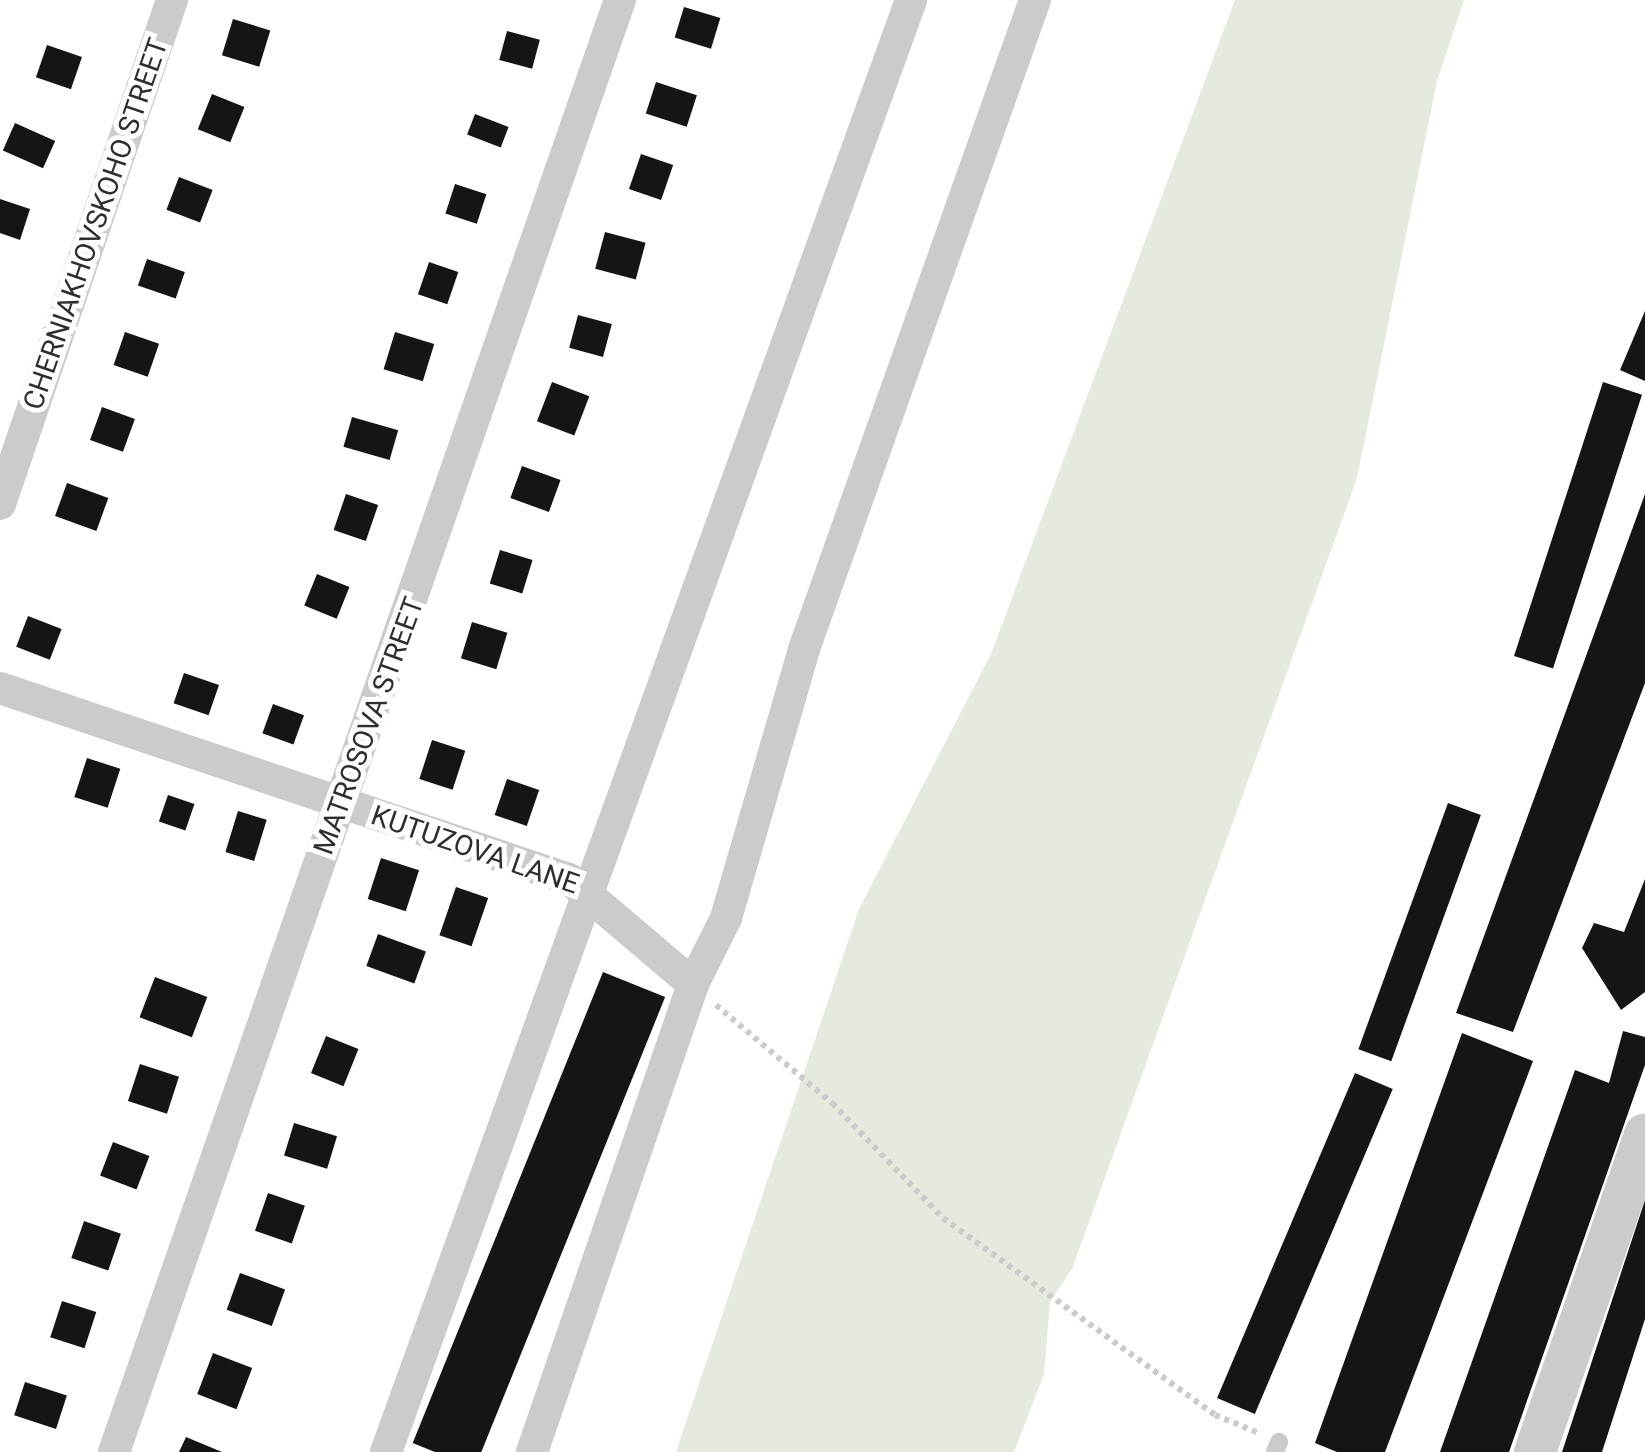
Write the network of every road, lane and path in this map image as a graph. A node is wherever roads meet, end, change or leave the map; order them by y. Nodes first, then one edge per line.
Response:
1 (172, 0) edge
2 (620, 0) edge
3 (912, 0) edge
4 (1035, 0) edge
5 (0, 504) edge
6 (0, 688) edge
7 (340, 803) junction
8 (595, 893) junction
9 (692, 984) junction
10 (1645, 1134) edge
11 (1277, 1447) edge
12 (114, 1452) edge
13 (386, 1452) edge
14 (532, 1452) edge
15 (1535, 1452) edge

1 - 5 street, CHERNIAKHOVSKOHO STREET
2 - 7 street, MATROSOVA STREET
3 - 8 street
4 - 9 street
6 - 7 street, KUTUZOVA LANE
7 - 8 street, KUTUZOVA LANE
7 - 12 street, MATROSOVA STREET
8 - 9 street, KUTUZOVA LANE
8 - 13 street
9 - 11 path
9 - 14 street
10 - 15 street

